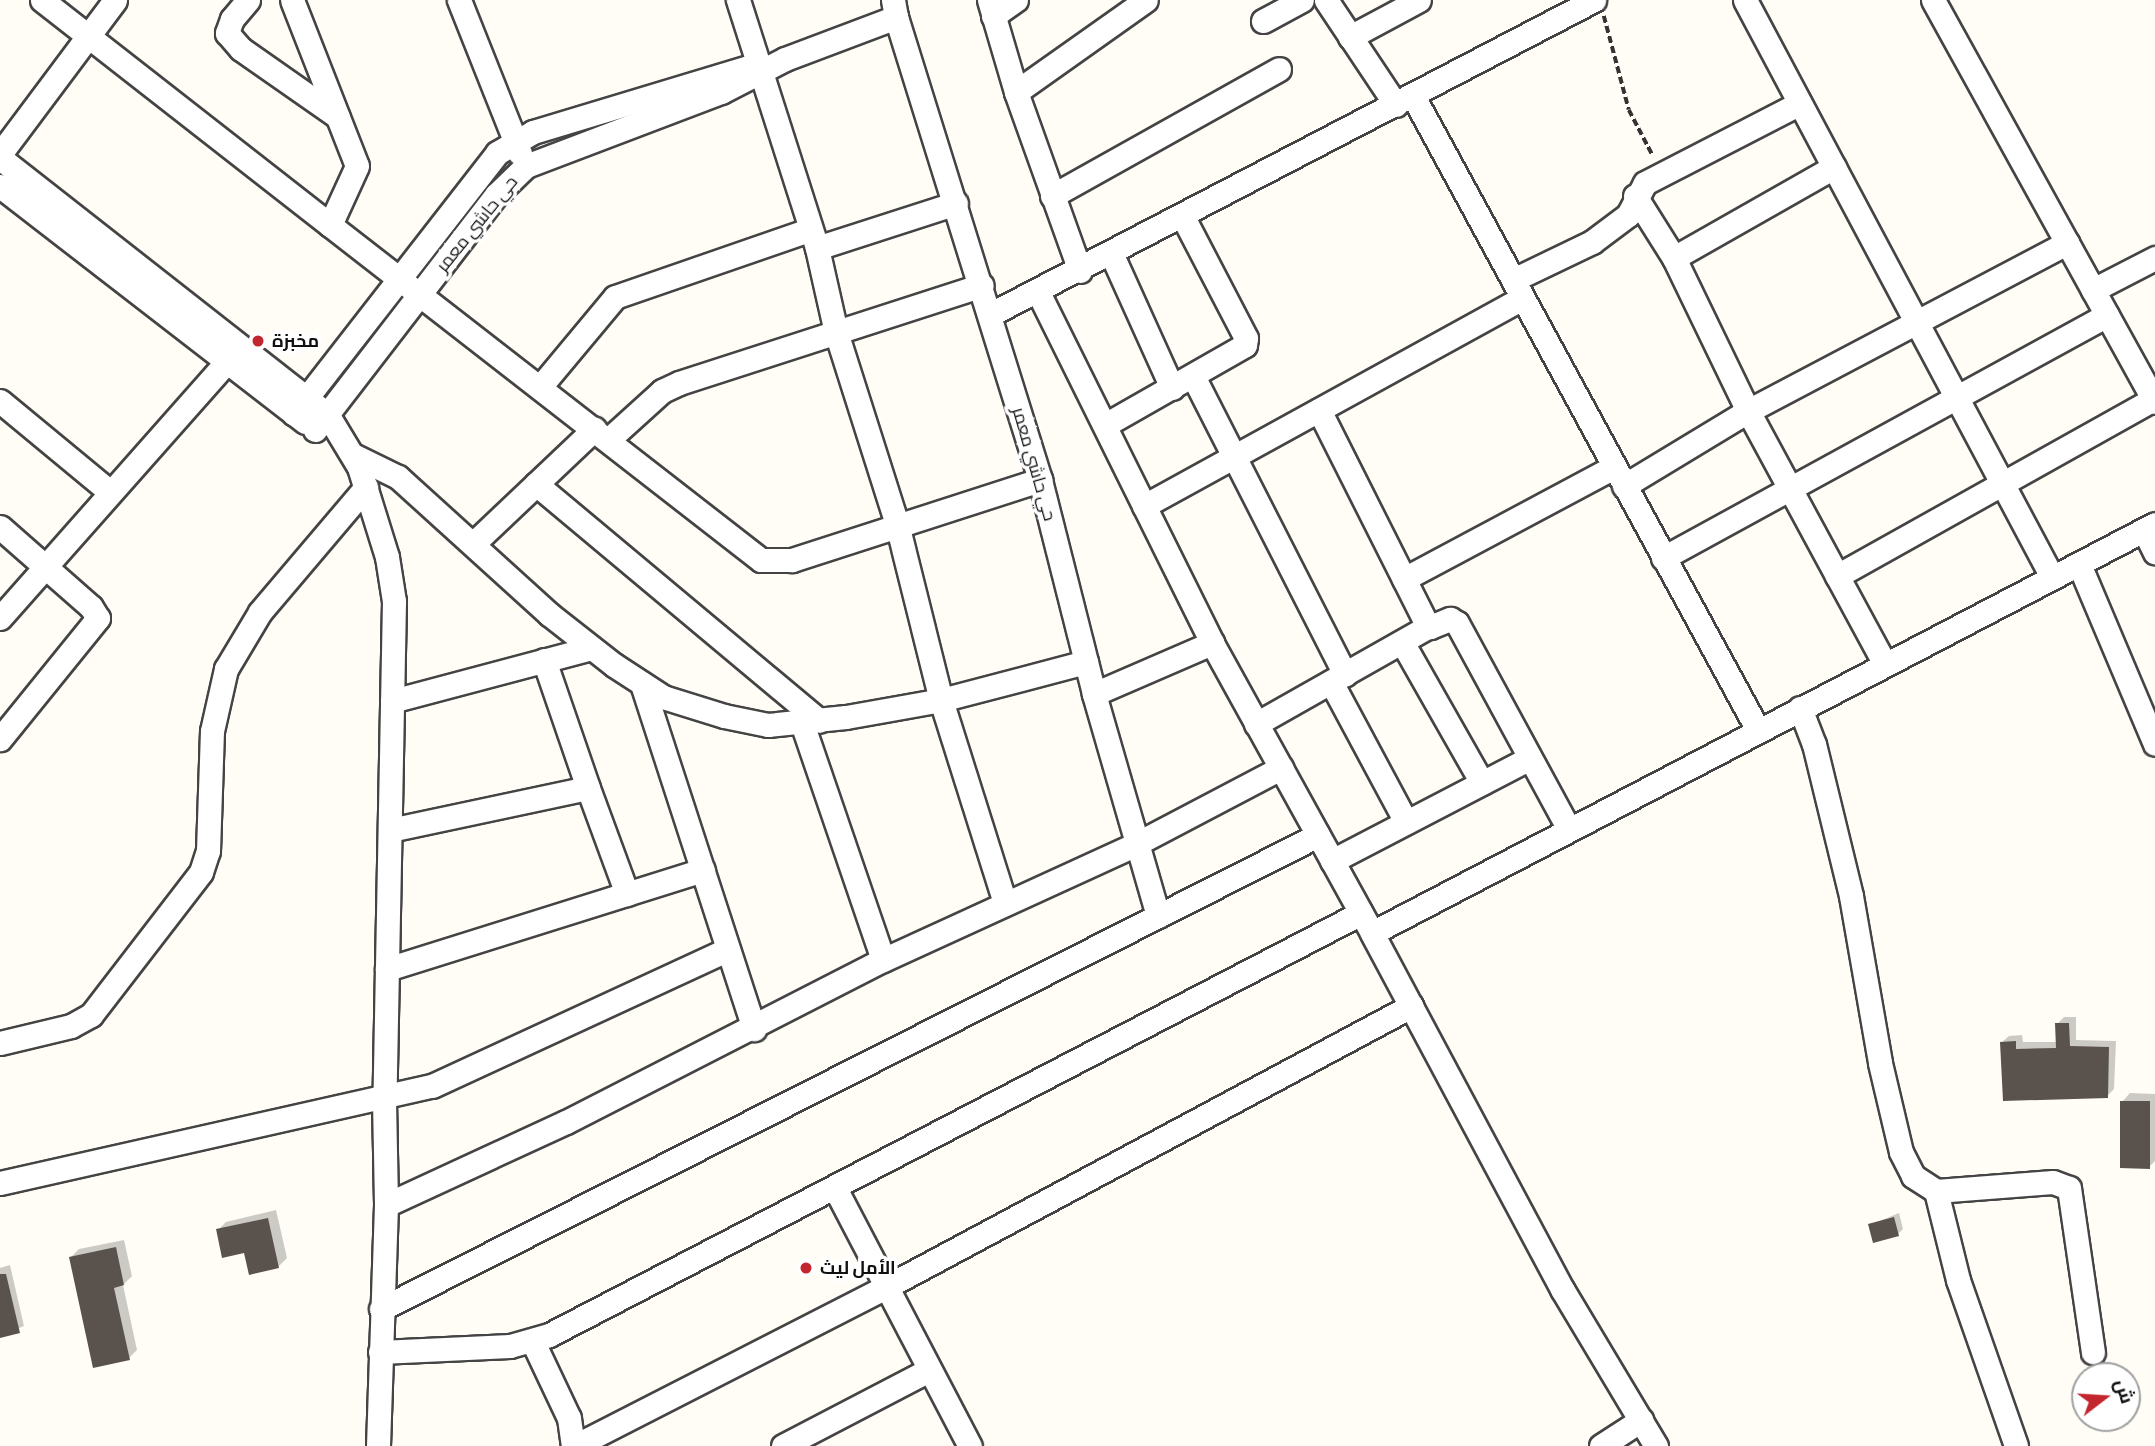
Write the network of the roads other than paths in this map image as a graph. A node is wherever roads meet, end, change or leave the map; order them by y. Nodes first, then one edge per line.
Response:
1 (42, 0) edge
2 (115, 0) edge
3 (248, 0) edge
4 (292, 0) edge
5 (459, 0) edge
6 (738, 0) edge
7 (1016, 0) edge
8 (1146, 0) edge
9 (1302, 0) edge
10 (1326, 0) edge
11 (1419, 0) edge
12 (1745, 0) edge
13 (1933, 0) edge
14 (1585, 6) edge
15 (895, 8) edge
16 (991, 8) edge
17 (1263, 21) dead end
18 (86, 34) junction
19 (1350, 37) junction
20 (766, 66) junction
21 (1279, 69) dead end
22 (1016, 92) junction
23 (1405, 100) junction
24 (1800, 103) junction
25 (338, 117) junction
26 (514, 140) junction
27 (0, 156) edge
28 (526, 166) junction
29 (1834, 167) junction
30 (0, 186) edge
31 (1635, 195) junction
32 (1052, 196) junction
33 (956, 203) junction
34 (1183, 217) junction
35 (330, 225) junction
36 (814, 239) junction
37 (2067, 243) junction
38 (1112, 255) junction
39 (1674, 258) junction
40 (2155, 258) edge
41 (1080, 271) junction
42 (402, 278) junction
43 (982, 285) junction
44 (1517, 290) junction
45 (2093, 290) junction
46 (1038, 292) junction
47 (421, 293) junction
48 (991, 314) junction
49 (2107, 315) junction
50 (1916, 322) junction
51 (836, 332) junction
52 (242, 345) junction
53 (225, 364) junction
54 (1193, 376) junction
55 (540, 387) junction
56 (1172, 388) junction
57 (2152, 389) edge
58 (1957, 398) junction
59 (0, 401) edge
60 (300, 406) junction
61 (1319, 410) junction
62 (1748, 411) junction
63 (321, 422) junction
64 (1105, 425) junction
65 (601, 434) junction
66 (346, 446) junction
67 (1236, 455) junction
68 (1619, 476) junction
69 (1040, 480) junction
70 (536, 484) junction
71 (2003, 485) junction
72 (366, 487) junction
73 (1790, 490) junction
74 (110, 492) junction
75 (1144, 506) junction
76 (897, 524) junction
77 (0, 527) edge
78 (2150, 527) edge
79 (474, 543) junction
80 (2155, 553) edge
81 (1664, 558) junction
82 (2079, 564) junction
83 (45, 565) junction
84 (1837, 576) junction
85 (2052, 578) junction
86 (1404, 579) junction
87 (0, 618) edge
88 (1429, 626) junction
89 (1402, 642) junction
90 (1212, 643) junction
91 (591, 648) junction
92 (544, 660) junction
93 (1086, 662) junction
94 (1885, 664) junction
95 (1338, 678) junction
96 (642, 684) junction
97 (1094, 694) junction
98 (941, 700) junction
99 (392, 701) junction
100 (1800, 708) junction
101 (810, 722) junction
102 (1256, 724) junction
103 (1758, 730) junction
104 (0, 739) edge
105 (2155, 744) edge
106 (1528, 759) junction
107 (1281, 768) junction
108 (1482, 783) junction
109 (588, 788) junction
110 (1406, 822) junction
111 (1569, 829) junction
112 (390, 830) junction
113 (1318, 835) junction
114 (1136, 844) junction
115 (1332, 861) junction
116 (703, 870) junction
117 (627, 894) junction
118 (1005, 903) junction
119 (1158, 916) junction
120 (1367, 923) junction
121 (728, 949) junction
122 (883, 960) junction
123 (387, 969) junction
124 (1412, 1006) junction
125 (754, 1029) junction
126 (0, 1043) edge
127 (384, 1100) junction
128 (0, 1183) edge
129 (835, 1188) junction
130 (1936, 1191) junction
131 (386, 1205) junction
132 (884, 1288) junction
133 (381, 1308) junction
134 (533, 1342) junction
135 (380, 1352) junction
136 (2093, 1352) dead end
137 (929, 1370) junction
138 (1641, 1420) junction
139 (377, 1446) edge
140 (574, 1446) edge
141 (783, 1446) edge
142 (970, 1446) edge
143 (1601, 1446) edge
144 (1656, 1446) edge
145 (2016, 1446) edge

1 - 18 street
2 - 18 street
3 - 25 street
4 - 25 street
5 - 26 street
6 - 20 street
7 - 16 street
8 - 22 street
9 - 17 street
10 - 19 street
11 - 19 street
12 - 24 street
13 - 37 street
14 - 23 street
15 - 20 street, حي حاشي معمر
15 - 33 street, حي حاشي معمر
16 - 22 street
18 - 27 street
18 - 35 street
19 - 23 street
20 - 26 street, حي حاشي معمر
20 - 28 street, حي حاشي معمر
20 - 36 street
21 - 32 street
22 - 32 street
23 - 34 street
23 - 44 street
24 - 29 street
24 - 31 street
25 - 35 street
26 - 28 street
26 - 42 street, حي حاشي معمر
27 - 52 street
28 - 47 street, حي حاشي معمر
29 - 39 street
29 - 50 street
30 - 53 street
31 - 39 street
31 - 44 street
32 - 41 street
33 - 36 street
33 - 43 street, حي حاشي معمر
34 - 38 street
34 - 54 street
35 - 42 street
36 - 51 street
36 - 55 street
37 - 45 street
37 - 50 street
38 - 41 street
38 - 56 street
39 - 62 street
40 - 45 street
41 - 46 street
42 - 47 street
42 - 60 street, حي حاشي معمر
43 - 48 street, حي حاشي معمر
43 - 51 street
44 - 61 street
44 - 68 street
45 - 49 street
46 - 48 street
46 - 64 street
47 - 55 street
47 - 63 street, حي حاشي معمر
48 - 69 street, حي حاشي معمر
49 - 57 street
49 - 58 street
50 - 58 street
50 - 62 street
51 - 65 street
51 - 76 street
52 - 53 street
52 - 60 street
53 - 60 street
53 - 74 street
54 - 56 street
54 - 67 street
55 - 65 street
56 - 64 street
57 - 71 street
58 - 71 street
58 - 73 street
59 - 74 street
60 - 63 street
61 - 67 street
61 - 86 street
62 - 68 street
62 - 73 street
63 - 66 street
64 - 75 street
65 - 70 street
65 - 76 street
66 - 72 street
66 - 79 street
67 - 75 street
67 - 95 street
68 - 81 street
68 - 86 street
69 - 76 street
69 - 93 street, حي حاشي معمر
70 - 79 street
70 - 101 street
71 - 84 street
71 - 85 street
72 - 99 street
72 - 126 street
73 - 81 street
73 - 84 street
74 - 83 street
75 - 90 street
76 - 98 street
77 - 83 street
78 - 80 street
78 - 82 street
79 - 91 street
81 - 103 street
82 - 85 street
82 - 105 street
83 - 87 street
83 - 104 street
84 - 94 street
85 - 94 street
86 - 88 street
88 - 89 street
88 - 106 street
89 - 95 street
89 - 108 street
90 - 97 street
90 - 102 street
91 - 92 street
91 - 96 street
92 - 99 street
92 - 109 street
93 - 97 street, حي حاشي معمر
93 - 98 street
94 - 100 street
95 - 102 street
95 - 110 street
96 - 101 street
96 - 116 street
97 - 114 street, حي حاشي معمر
98 - 101 street
98 - 118 street
99 - 112 street
100 - 103 street
100 - 130 street
101 - 122 street
102 - 107 street
103 - 111 street
106 - 108 street
106 - 111 street
107 - 113 street
107 - 114 street
108 - 110 street
109 - 112 street
109 - 117 street
110 - 115 street
111 - 120 street
112 - 123 street
113 - 115 street
113 - 119 street
114 - 118 street
114 - 119 street, حي حاشي معمر
115 - 120 street
116 - 117 street
116 - 121 street
117 - 123 street
118 - 122 street
119 - 133 street
120 - 124 street
120 - 129 street
121 - 125 street
121 - 127 street
122 - 125 street
123 - 127 street
124 - 132 street
124 - 138 street
125 - 131 street
127 - 128 street
127 - 131 street
129 - 132 street
129 - 134 street
130 - 136 street
130 - 145 street
131 - 133 street
132 - 137 street
132 - 140 street
133 - 135 street
134 - 135 street
134 - 140 street
135 - 139 street
137 - 141 street
137 - 142 street
138 - 143 street
138 - 144 street

